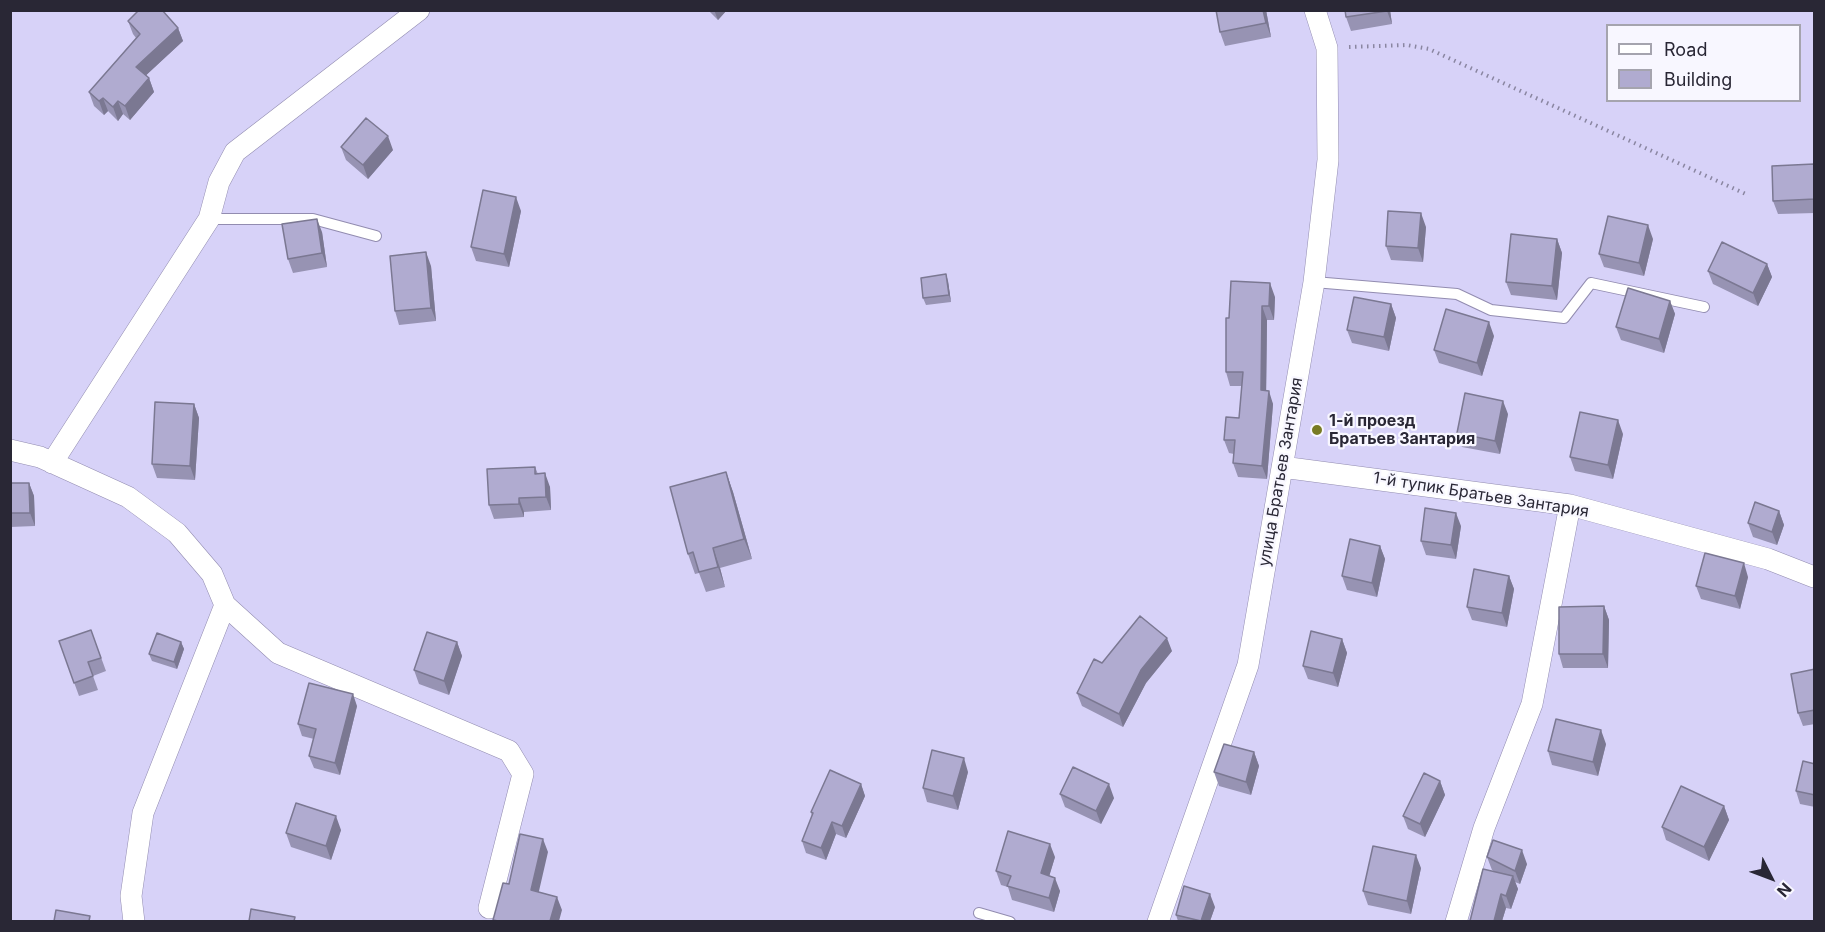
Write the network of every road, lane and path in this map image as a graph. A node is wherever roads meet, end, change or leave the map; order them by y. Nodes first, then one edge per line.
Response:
1 (418, 10) edge
2 (1315, 10) edge
3 (1327, 48) junction
4 (1748, 195) dead end
5 (209, 219) junction
6 (376, 236) dead end
7 (1314, 282) junction
8 (1704, 307) dead end
9 (10, 450) edge
10 (52, 463) junction
11 (1282, 467) junction
12 (1570, 505) junction
13 (1815, 577) edge
14 (225, 605) junction
15 (489, 908) dead end
16 (979, 913) dead end
17 (134, 921) edge
18 (1010, 921) edge
19 (1158, 921) edge
20 (1456, 921) edge

1 - 5 street
2 - 3 street, улица Братьев Зантария
3 - 4 path
3 - 7 street, улица Братьев Зантария
5 - 6 lane
5 - 10 street
7 - 8 lane
7 - 11 street, улица Братьев Зантария
9 - 10 street
10 - 14 street
11 - 12 street, 1-й тупик Братьев Зантария
11 - 19 street, улица Братьев Зантария
12 - 13 street, 1-й тупик Братьев Зантария
12 - 20 street
14 - 15 street
14 - 17 street
16 - 18 lane

